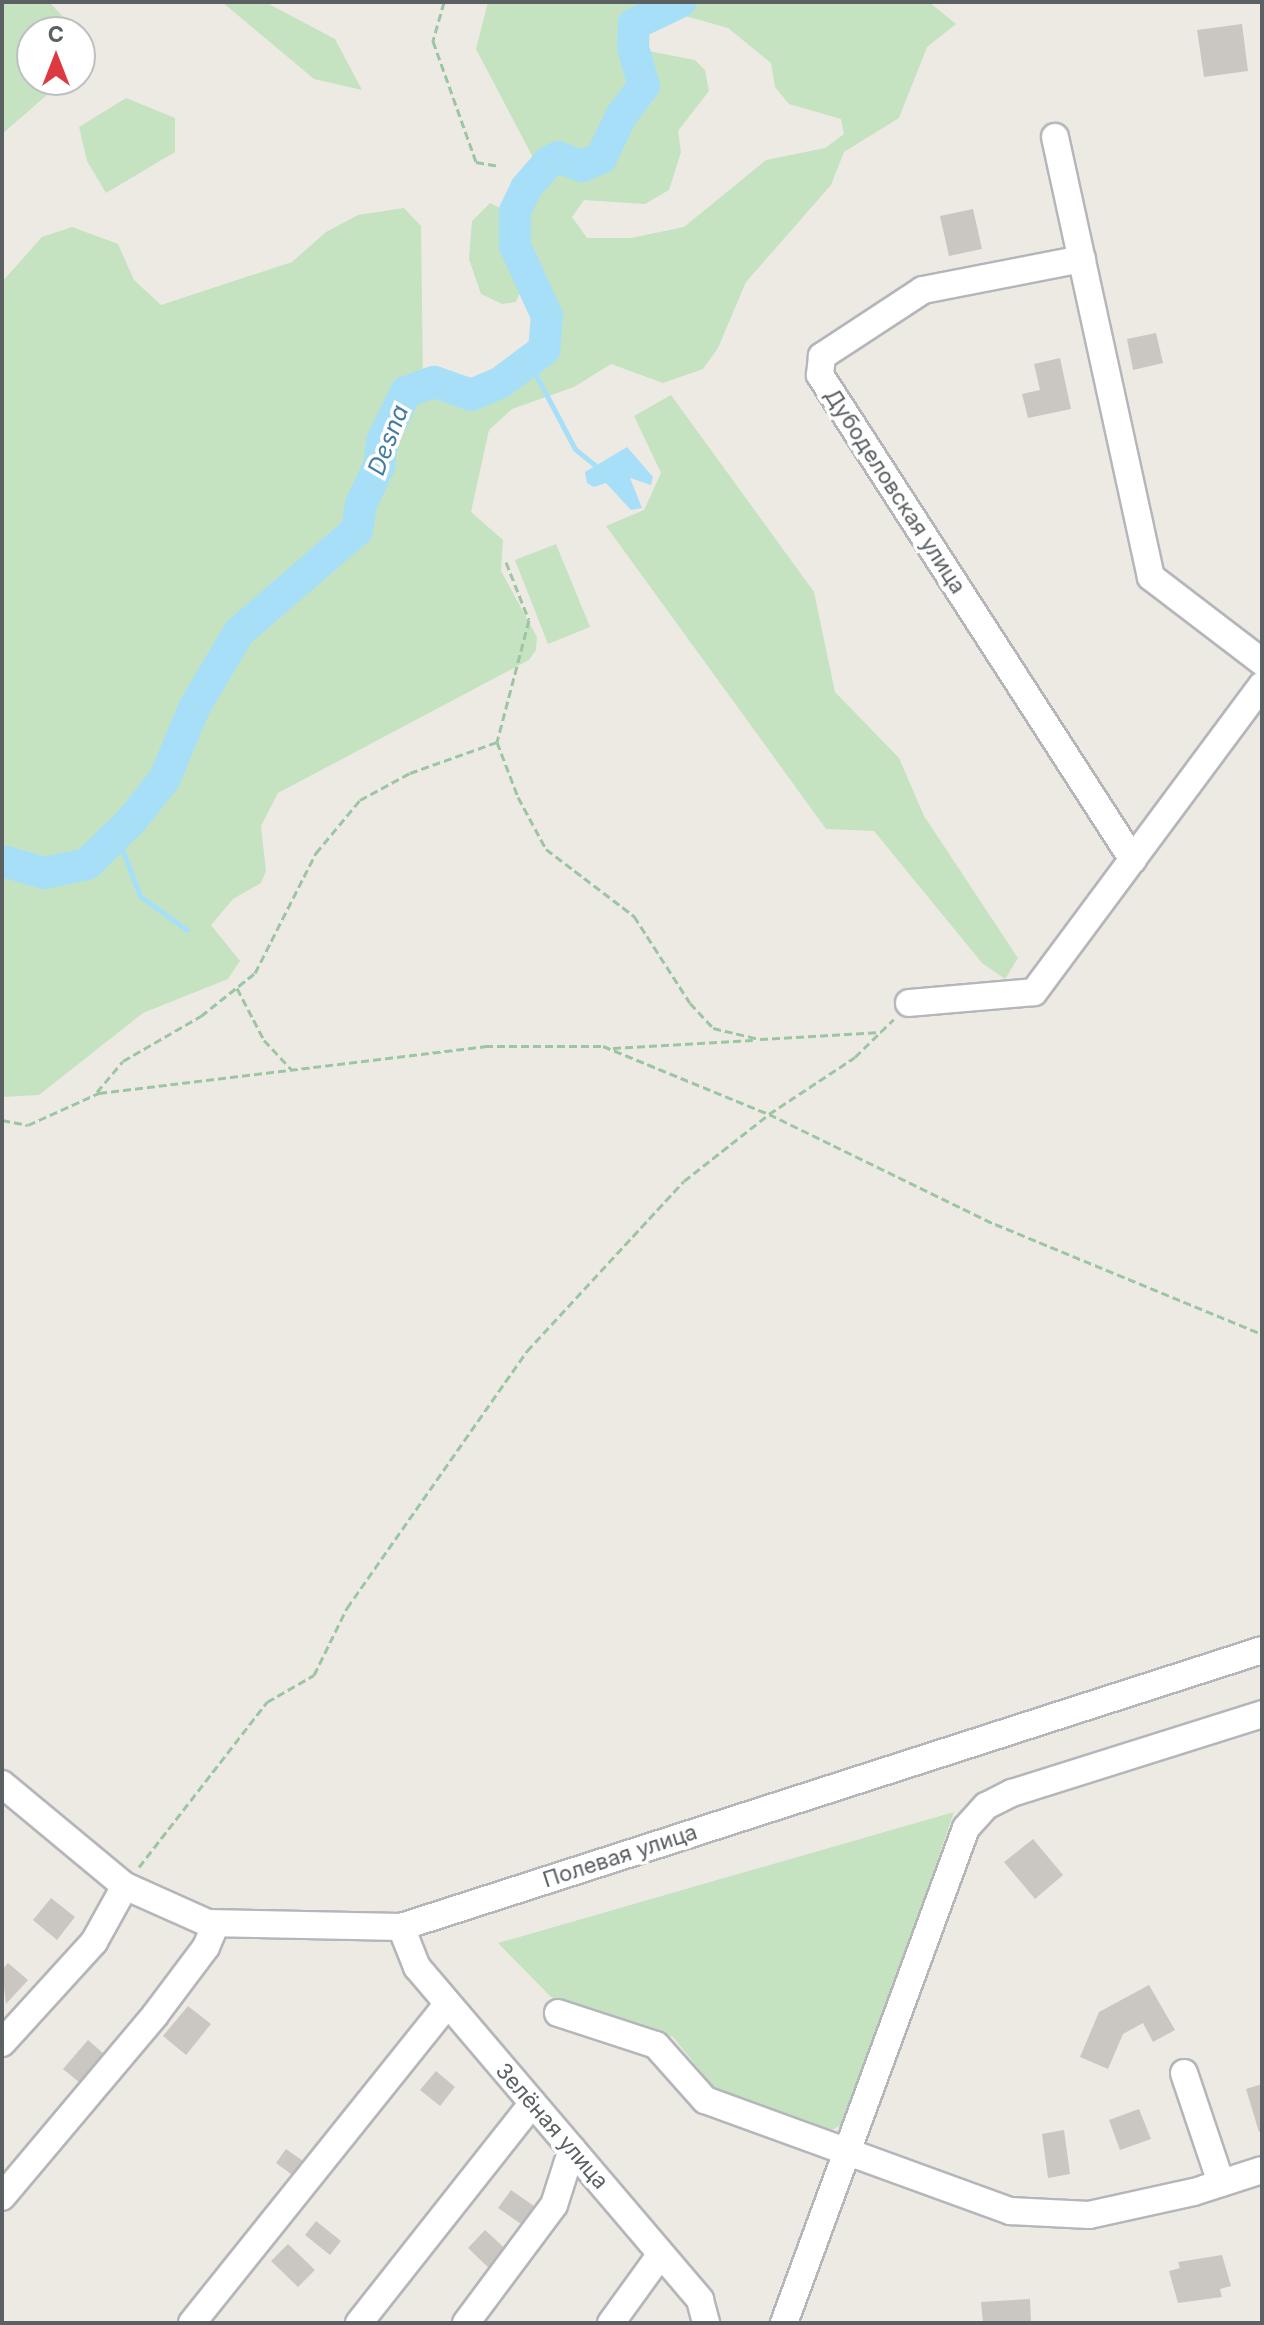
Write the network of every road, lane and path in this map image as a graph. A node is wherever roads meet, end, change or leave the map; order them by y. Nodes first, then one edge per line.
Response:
1 (444, 2) edge
2 (1055, 137) dead end
3 (498, 166) dead end
4 (1082, 259) junction
5 (506, 562) dead end
6 (1262, 662) edge
7 (1262, 685) edge
8 (497, 742) junction
9 (1133, 860) junction
10 (237, 988) junction
11 (909, 1003) joint
12 (882, 1032) junction
13 (759, 1039) junction
14 (609, 1049) junction
15 (292, 1070) junction
16 (95, 1095) junction
17 (769, 1114) junction
18 (2, 1120) edge
19 (1262, 1334) edge
20 (1262, 1650) edge
21 (1262, 1714) edge
22 (2, 1784) edge
23 (125, 1886) junction
24 (216, 1924) junction
25 (401, 1927) junction
26 (448, 2004) junction
27 (558, 2013) dead end
28 (2, 2043) edge
29 (1184, 2073) dead end
30 (533, 2103) junction
31 (572, 2149) junction
32 (846, 2154) junction
33 (1262, 2170) edge
34 (1221, 2183) junction
35 (2, 2197) edge
36 (661, 2254) junction
37 (192, 2323) edge
38 (359, 2323) edge
39 (466, 2323) edge
40 (611, 2323) edge
41 (706, 2323) edge
42 (784, 2323) edge

1 - 3 path
2 - 4 street
4 - 6 street
4 - 9 street, Дубоделовская улица
5 - 8 path
7 - 9 street
8 - 10 path
8 - 13 path
9 - 11 street
10 - 15 path
10 - 16 path
11 - 12 path
12 - 13 path
12 - 17 path
13 - 14 path
14 - 15 path
14 - 17 path
15 - 16 path
16 - 18 path
17 - 19 path
17 - 23 path
20 - 25 street, Полевая улица
21 - 32 street
22 - 23 street, Полевая улица
23 - 24 street, Полевая улица
23 - 28 street
24 - 25 street, Полевая улица
24 - 35 street
25 - 26 street, Зелёная улица
26 - 30 street, Зелёная улица
26 - 37 street
27 - 32 street
29 - 34 street
30 - 31 street, Зелёная улица
30 - 38 street
31 - 36 street, Зелёная улица
31 - 39 street
32 - 34 street
32 - 42 street
33 - 34 street
36 - 40 street
36 - 41 street, Зелёная улица

